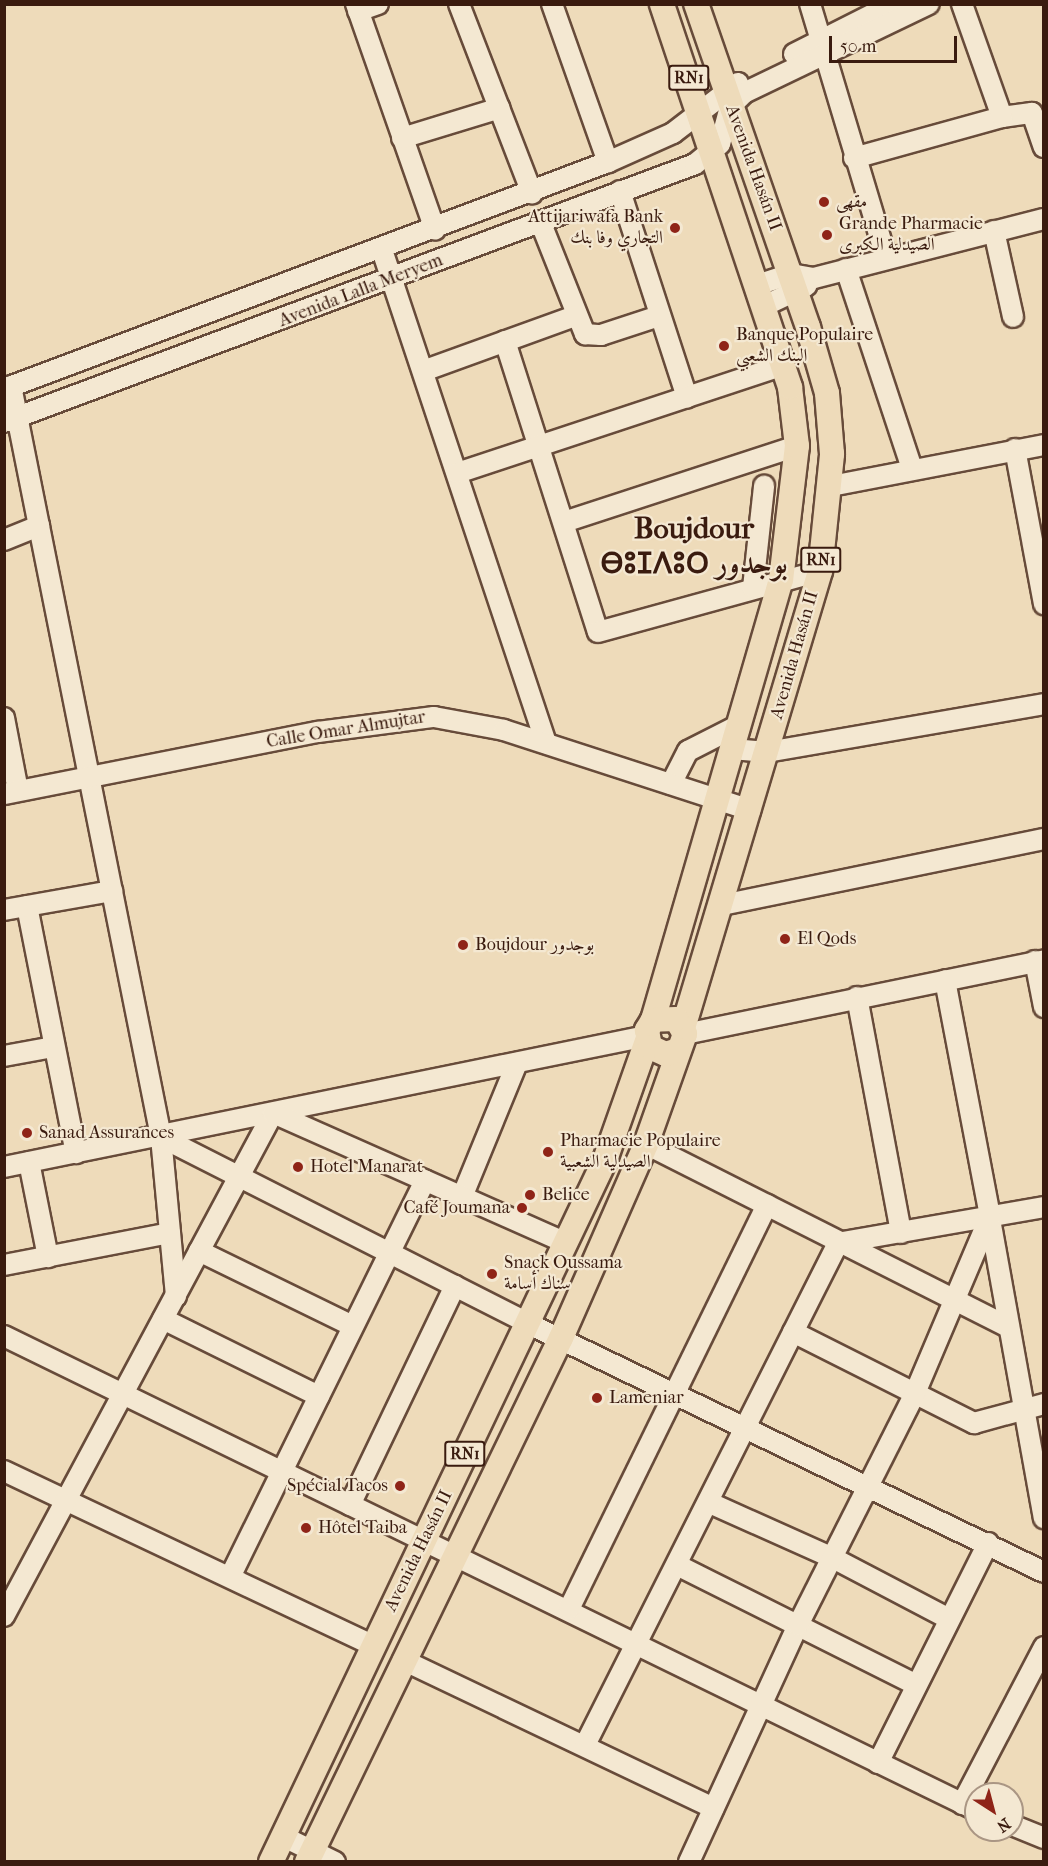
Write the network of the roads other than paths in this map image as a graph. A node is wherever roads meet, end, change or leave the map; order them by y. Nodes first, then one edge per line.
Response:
1 (378, 4) edge
2 (459, 4) edge
3 (552, 4) edge
4 (663, 4) edge
5 (696, 4) edge
6 (810, 4) edge
7 (892, 4) edge
8 (929, 4) edge
9 (962, 4) edge
10 (357, 8) edge
11 (824, 47) junction
12 (727, 99) junction
13 (500, 108) junction
14 (700, 111) junction
15 (1002, 117) junction
16 (402, 138) junction
17 (1044, 147) edge
18 (714, 152) junction
19 (854, 158) junction
20 (608, 162) junction
21 (620, 191) junction
22 (532, 193) junction
23 (1044, 219) edge
24 (540, 221) junction
25 (435, 230) junction
26 (994, 231) junction
27 (382, 250) junction
28 (886, 257) junction
29 (846, 269) junction
30 (390, 280) junction
31 (801, 282) junction
32 (760, 295) junction
33 (574, 316) junction
34 (658, 316) junction
35 (1013, 317) dead end
36 (505, 341) junction
37 (783, 365) junction
38 (423, 371) junction
39 (8, 388) edge
40 (687, 397) junction
41 (11, 420) edge
42 (538, 443) junction
43 (1044, 445) edge
44 (797, 446) junction
45 (1015, 449) junction
46 (912, 469) junction
47 (457, 473) junction
48 (764, 486) dead end
49 (831, 486) junction
50 (564, 522) junction
51 (39, 526) junction
52 (4, 540) edge
53 (820, 571) junction
54 (781, 580) junction
55 (753, 588) junction
56 (1044, 604) edge
57 (1044, 704) edge
58 (4, 718) edge
59 (739, 725) junction
60 (546, 743) junction
61 (732, 749) junction
62 (767, 752) junction
63 (89, 777) junction
64 (671, 784) junction
65 (11, 793) edge
66 (717, 800) junction
67 (750, 810) junction
68 (1044, 839) edge
69 (112, 891) junction
70 (722, 905) junction
71 (27, 906) junction
72 (4, 910) edge
73 (1039, 960) edge
74 (945, 980) junction
75 (857, 997) junction
76 (1044, 1007) edge
77 (649, 1032) junction
78 (682, 1037) junction
79 (52, 1047) junction
80 (4, 1056) edge
81 (517, 1063) junction
82 (273, 1113) junction
83 (161, 1137) junction
84 (646, 1144) junction
85 (76, 1153) junction
86 (29, 1162) junction
87 (4, 1167) edge
88 (239, 1177) junction
89 (425, 1180) junction
90 (462, 1197) junction
91 (767, 1205) junction
92 (1044, 1207) edge
93 (990, 1216) junction
94 (170, 1233) junction
95 (901, 1233) junction
96 (566, 1243) junction
97 (838, 1243) junction
98 (200, 1251) junction
99 (389, 1253) junction
100 (48, 1257) junction
101 (4, 1265) edge
102 (455, 1286) junction
103 (176, 1296) junction
104 (956, 1304) junction
105 (163, 1319) junction
106 (527, 1323) junction
107 (1005, 1325) junction
108 (353, 1326) junction
109 (793, 1332) junction
110 (4, 1336) edge
111 (561, 1338) junction
112 (123, 1394) junction
113 (678, 1394) junction
114 (915, 1394) junction
115 (319, 1396) junction
116 (1044, 1404) edge
117 (1023, 1407) junction
118 (746, 1428) junction
119 (4, 1471) edge
120 (282, 1472) junction
121 (869, 1488) junction
122 (66, 1500) junction
123 (710, 1503) junction
124 (350, 1505) junction
125 (1044, 1518) edge
126 (424, 1541) junction
127 (988, 1543) junction
128 (454, 1556) junction
129 (833, 1558) junction
130 (677, 1565) junction
131 (1044, 1572) edge
132 (230, 1577) junction
133 (569, 1609) junction
134 (4, 1616) edge
135 (949, 1619) junction
136 (798, 1625) junction
137 (635, 1644) junction
138 (374, 1646) junction
139 (1044, 1647) edge
140 (403, 1660) junction
141 (913, 1683) junction
142 (760, 1704) junction
143 (585, 1745) junction
144 (878, 1763) junction
145 (981, 1782) edge
146 (964, 1805) edge
147 (713, 1808) junction
148 (1024, 1830) edge
149 (282, 1836) junction
150 (1044, 1838) edge
151 (310, 1856) edge
152 (271, 1862) edge
153 (335, 1862) edge
154 (688, 1862) edge

1 - 10 street
2 - 13 street
3 - 20 street
4 - 14 main road, Avenida Hasán II / RN1
5 - 12 main road, Avenida Hasán II / RN1
6 - 11 street
7 - 11 street
8 - 11 street
9 - 15 street
10 - 16 street
11 - 12 street, Avenida Lalla Meryem
11 - 19 street
12 - 14 street, Avenida Lalla Meryem
12 - 18 street
12 - 31 main road, Avenida Hasán II / RN1
13 - 16 street
13 - 22 street
14 - 18 main road, Avenida Hasán II / RN1
14 - 20 street, Avenida Lalla Meryem
15 - 17 street
15 - 19 street
16 - 25 street
18 - 21 street, Avenida Lalla Meryem
18 - 32 main road, Avenida Hasán II / RN1
19 - 28 street
20 - 22 street, Avenida Lalla Meryem
21 - 24 street, Avenida Lalla Meryem
21 - 34 street
22 - 25 street, Avenida Lalla Meryem
23 - 26 street
24 - 30 street, Avenida Lalla Meryem
24 - 33 street
25 - 27 street, Avenida Lalla Meryem
26 - 28 street
26 - 35 street
27 - 30 street
27 - 39 street, Avenida Lalla Meryem
28 - 29 street
29 - 31 street
29 - 46 street
30 - 38 street
30 - 41 street, Avenida Lalla Meryem
31 - 32 street
31 - 49 main road, Avenida Hasán II / RN1
32 - 37 main road, Avenida Hasán II / RN1
33 - 34 street
33 - 36 street
34 - 40 street
36 - 38 street
36 - 42 street
37 - 40 street
37 - 44 main road, Avenida Hasán II / RN1
38 - 47 street
39 - 41 street
40 - 42 street
41 - 51 street
42 - 47 street
42 - 50 street
43 - 45 street
44 - 50 street
44 - 54 main road, Avenida Hasán II / RN1
45 - 46 street
45 - 56 street
46 - 49 street
47 - 60 street
48 - 55 street
49 - 53 main road, Avenida Hasán II / RN1
50 - 55 street
51 - 52 street
51 - 63 street
53 - 54 street
53 - 62 main road, Avenida Hasán II / RN1
54 - 55 street
54 - 59 main road, Avenida Hasán II / RN1
57 - 62 street
58 - 65 street
59 - 61 main road, Avenida Hasán II / RN1
59 - 64 street
60 - 63 street, Calle Omar Almujtar
60 - 64 street, Calle Omar Almujtar
61 - 62 street
61 - 66 main road, Avenida Hasán II / RN1
62 - 67 main road, Avenida Hasán II / RN1
63 - 65 street, Calle Omar Almujtar
63 - 69 street
64 - 66 street, Calle Omar Almujtar
66 - 67 street, Calle Omar Almujtar
66 - 77 main road, Avenida Hasán II / RN1
67 - 70 main road, Avenida Hasán II / RN1
68 - 70 street
69 - 71 street
69 - 83 street
70 - 78 main road, Avenida Hasán II / RN1
71 - 72 street
71 - 79 street
73 - 74 street
73 - 76 street
74 - 75 street
74 - 93 street
75 - 78 street
75 - 95 street
77 - 78 main road
77 - 78 main road
77 - 81 street
77 - 96 main road, Avenida Hasán II / RN1
78 - 84 main road, Avenida Hasán II / RN1
79 - 80 street
79 - 85 street
81 - 82 street
81 - 90 street
82 - 83 street
82 - 88 street
82 - 89 street
83 - 85 street
83 - 88 street
83 - 94 street
84 - 91 street
84 - 111 main road, Avenida Hasán II / RN1
85 - 86 street
86 - 87 street
86 - 100 street
88 - 98 street
88 - 99 street
89 - 90 street
89 - 99 street
90 - 96 street
91 - 97 street
91 - 113 street
92 - 93 street
93 - 95 street
93 - 104 street
93 - 107 street
94 - 100 street
94 - 103 street
95 - 97 street
96 - 106 main road, Avenida Hasán II / RN1
97 - 104 street
97 - 109 street
98 - 103 street
98 - 108 street
99 - 102 street
99 - 108 street
100 - 101 street
102 - 106 street
102 - 124 street
103 - 105 street
104 - 107 street
104 - 114 street
105 - 112 street
105 - 115 street
106 - 111 street
106 - 126 main road, Avenida Hasán II / RN1
107 - 117 street
108 - 115 street
109 - 114 street
109 - 118 street
110 - 112 street
111 - 113 street
111 - 128 main road, Avenida Hasán II / RN1
112 - 120 street
112 - 122 street
113 - 118 street
113 - 133 street
114 - 117 street
114 - 121 street
115 - 120 street
116 - 117 street
117 - 125 street
118 - 121 street
118 - 123 street
119 - 122 street
120 - 124 street
120 - 132 street
121 - 127 street
121 - 129 street
122 - 132 street
122 - 134 street
123 - 129 street
123 - 130 street
124 - 126 street
126 - 128 street
126 - 138 main road, Avenida Hasán II / RN1
127 - 131 street
127 - 135 street
128 - 133 street
128 - 140 main road, Avenida Hasán II / RN1
129 - 135 street
129 - 136 street
130 - 136 street
130 - 137 street
132 - 138 street
133 - 137 street
135 - 141 street
136 - 141 street
136 - 142 street
137 - 142 street
137 - 143 street
138 - 149 main road, Avenida Hasán II / RN1
139 - 145 street
140 - 143 street
140 - 151 main road, Avenida Hasán II / RN1
141 - 144 street
142 - 144 street
142 - 147 street
143 - 147 street
144 - 146 street
147 - 154 street
148 - 150 street
149 - 151 street
149 - 152 main road, Avenida Hasán II / RN1
151 - 153 street

